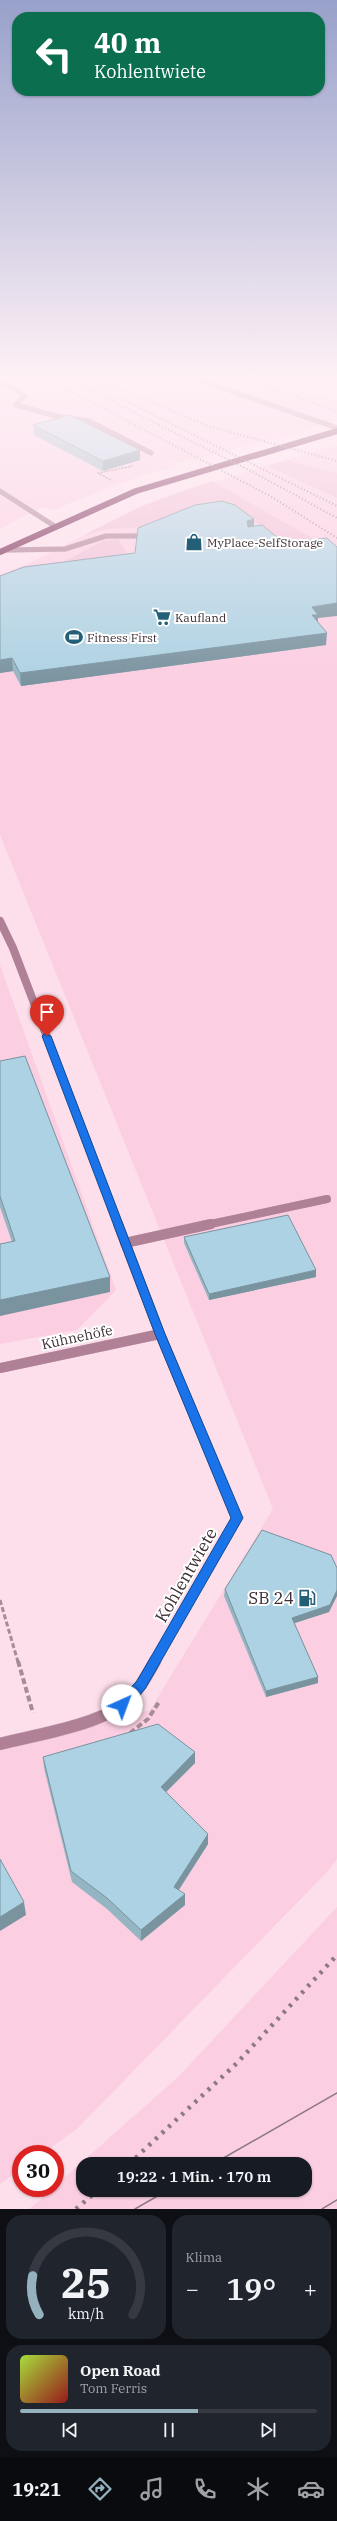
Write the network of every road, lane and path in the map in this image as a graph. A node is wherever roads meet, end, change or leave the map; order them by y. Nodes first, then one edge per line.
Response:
1 (109, 479) edge
2 (174, 479) edge
3 (114, 482) dead end
4 (0, 491) edge
5 (56, 526) junction
6 (154, 530) edge
7 (136, 535) junction
8 (148, 536) edge
9 (3, 551) edge
10 (0, 921) edge
11 (2, 933) edge
12 (327, 1199) dead end
13 (125, 1243) junction
14 (160, 1334) junction
15 (0, 1368) edge
16 (0, 1600) edge
17 (40, 1734) junction
18 (0, 1744) edge

1 - 3 path
2 - 5 main road
4 - 5 street
5 - 9 main road
6 - 7 street
7 - 8 street
7 - 9 street
10 - 11 street
11 - 13 street
12 - 13 street
13 - 14 street
14 - 15 street, Kühnehöfe
14 - 17 street, Kohlentwiete
16 - 17 path
17 - 18 street, Kohlentwiete

